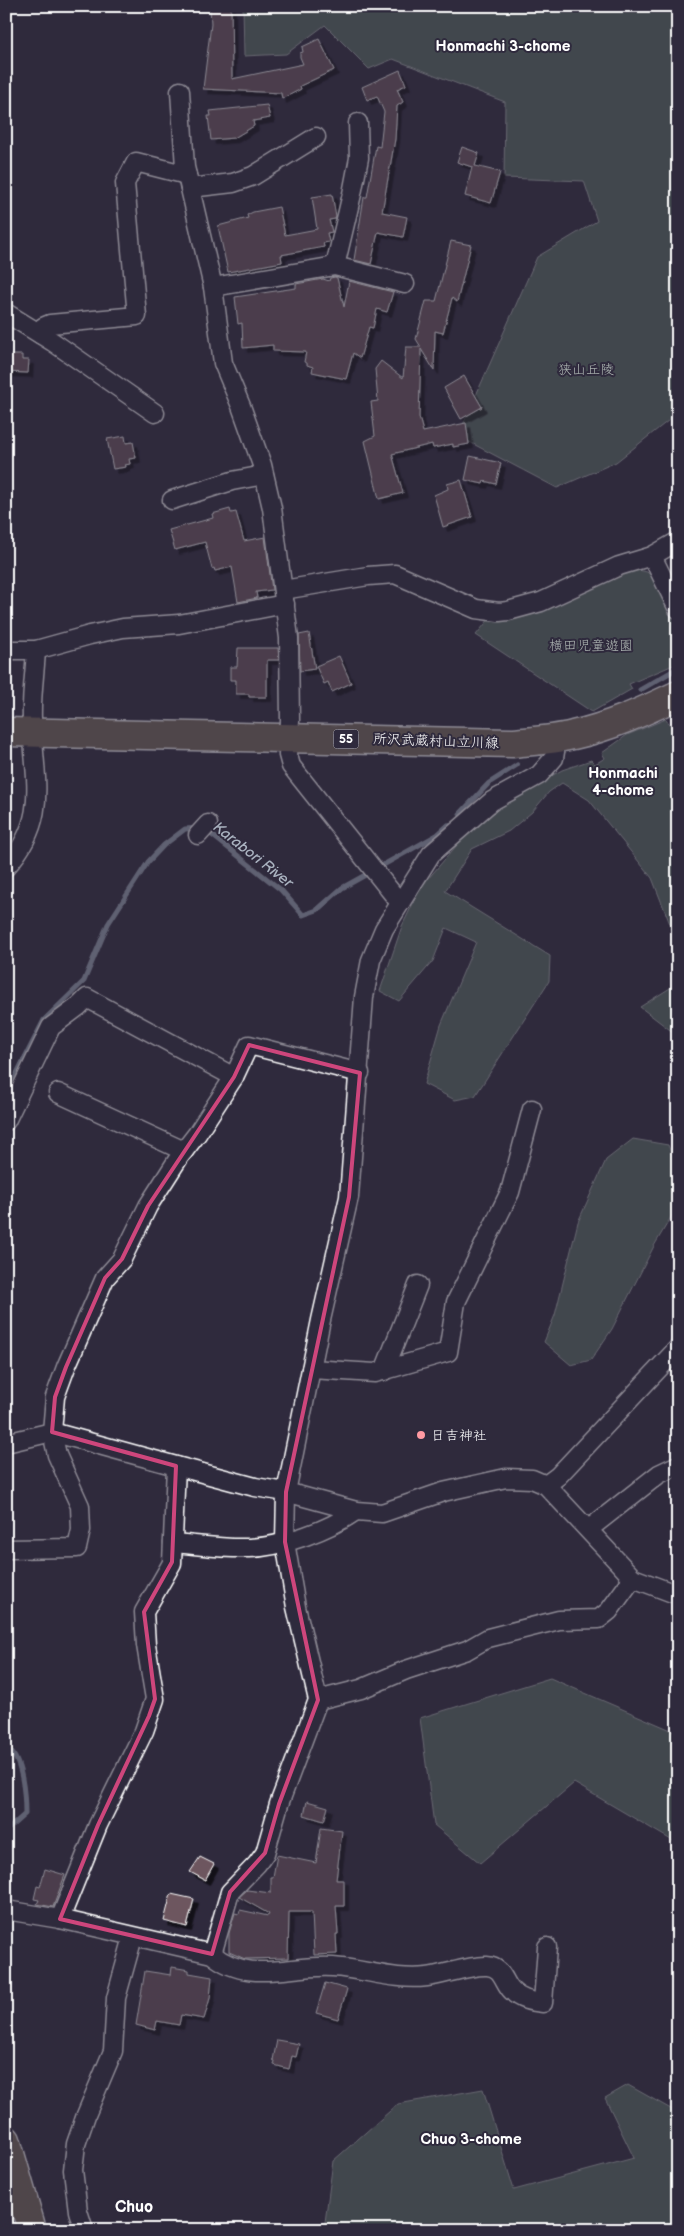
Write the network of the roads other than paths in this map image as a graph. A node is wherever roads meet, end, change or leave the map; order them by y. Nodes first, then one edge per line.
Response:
1 (180, 91) dead end
2 (358, 123) dead end
3 (316, 137) dead end
4 (188, 182) junction
5 (335, 266) junction
6 (405, 284) dead end
7 (212, 287) junction
8 (6, 313) edge
9 (40, 334) junction
10 (155, 412) dead end
11 (264, 475) junction
12 (172, 500) dead end
13 (678, 541) edge
14 (652, 556) junction
15 (284, 597) junction
16 (678, 609) edge
17 (6, 650) edge
18 (36, 650) junction
19 (678, 695) edge
20 (19, 732) edge
21 (557, 738) junction
22 (289, 740) junction
23 (6, 867) edge
24 (400, 902) junction
25 (360, 1073) junction
26 (234, 1078) junction
27 (58, 1093) dead end
28 (532, 1109) dead end
29 (6, 1121) edge
30 (184, 1151) junction
31 (418, 1285) dead end
32 (678, 1348) edge
33 (311, 1369) junction
34 (384, 1371) junction
35 (52, 1432) junction
36 (6, 1443) edge
37 (678, 1465) edge
38 (176, 1466) junction
39 (546, 1485) junction
40 (286, 1492) junction
41 (356, 1511) junction
42 (589, 1529) junction
43 (285, 1542) junction
44 (173, 1543) junction
45 (6, 1549) edge
46 (633, 1578) junction
47 (678, 1595) edge
48 (318, 1700) junction
49 (6, 1910) edge
50 (60, 1919) junction
51 (134, 1937) junction
52 (547, 1947) dead end
53 (212, 1954) junction
54 (6, 2140) edge
55 (32, 2230) edge
56 (84, 2230) edge

1 - 4 street
2 - 5 street
3 - 4 street
4 - 7 street
4 - 9 street
5 - 6 street
5 - 7 street
7 - 11 street
8 - 9 street
9 - 10 street
11 - 12 street
11 - 15 street
13 - 14 street
14 - 15 street
14 - 16 street
15 - 18 street
15 - 22 street
17 - 18 street
18 - 20 street
19 - 21 main road, 所沢武蔵村山立川線 / 55
20 - 22 main road, 所沢武蔵村山立川線 / 55
20 - 23 street
21 - 22 main road, 所沢武蔵村山立川線 / 55
21 - 24 street
22 - 24 street
24 - 25 street
25 - 26 street
25 - 33 street
26 - 29 street
26 - 30 street
27 - 30 street
28 - 34 street
30 - 35 street
31 - 34 street
32 - 39 street
33 - 34 street
33 - 40 street
35 - 36 street
35 - 38 street
35 - 45 street
37 - 42 street
38 - 40 street
38 - 44 street
39 - 41 street
39 - 42 street
40 - 41 street
40 - 43 street
41 - 43 street
42 - 46 street
43 - 44 street
43 - 48 street
44 - 50 street
46 - 47 street
46 - 48 street
48 - 53 street
49 - 50 street
50 - 51 street
51 - 53 street
51 - 56 street
52 - 53 street
54 - 55 main road

